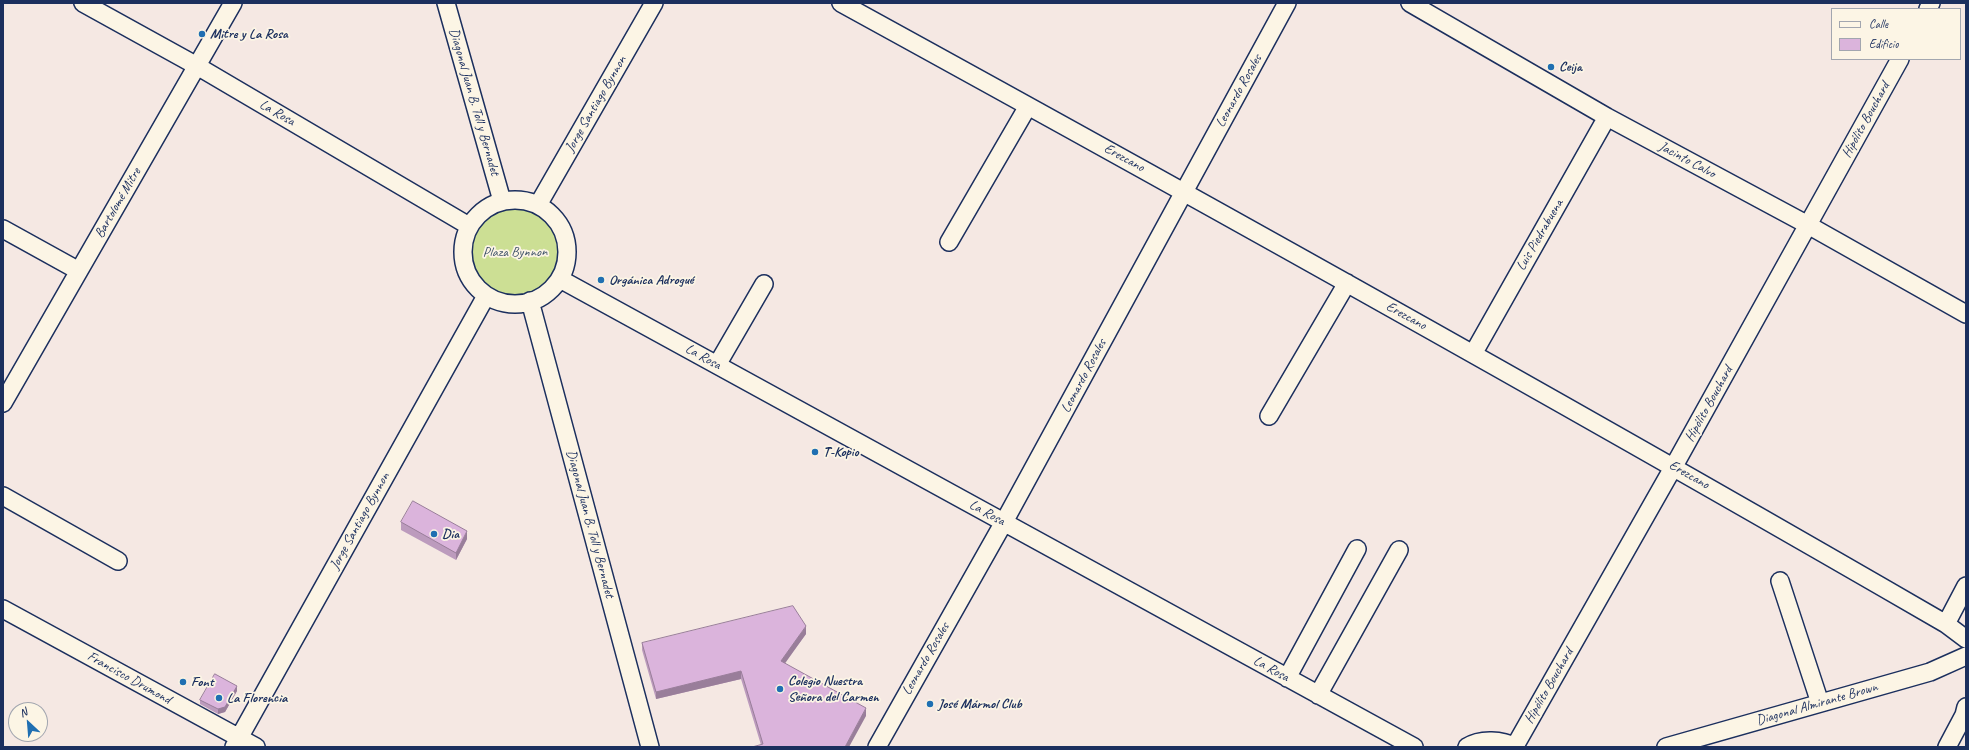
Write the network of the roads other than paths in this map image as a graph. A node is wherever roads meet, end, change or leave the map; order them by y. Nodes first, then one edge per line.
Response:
1 (83, 3) edge
2 (233, 3) edge
3 (446, 3) edge
4 (654, 3) edge
5 (841, 3) edge
6 (1287, 3) edge
7 (1410, 3) edge
8 (1899, 60) edge
9 (197, 66) junction
10 (1028, 106) junction
11 (1607, 117) junction
12 (1184, 191) junction
13 (502, 201) junction
14 (538, 205) junction
15 (1808, 225) junction
16 (469, 226) junction
17 (3, 229) edge
18 (949, 242) dead end
19 (79, 271) junction
20 (560, 279) junction
21 (1347, 283) junction
22 (764, 284) dead end
23 (486, 296) junction
24 (530, 301) junction
25 (1966, 314) edge
26 (1473, 354) junction
27 (717, 365) junction
28 (3, 403) edge
29 (1269, 416) dead end
30 (1674, 466) junction
31 (3, 496) edge
32 (1004, 522) junction
33 (1357, 549) dead end
34 (1399, 550) dead end
35 (118, 561) dead end
36 (1780, 581) dead end
37 (1966, 586) edge
38 (3, 609) edge
39 (1946, 624) junction
40 (1966, 639) edge
41 (1966, 656) edge
42 (1287, 678) junction
43 (1318, 695) junction
44 (1820, 703) junction
45 (1966, 706) edge
46 (237, 742) edge
47 (256, 747) edge
48 (650, 747) edge
49 (877, 747) edge
50 (1414, 747) edge
51 (1467, 747) edge
52 (1515, 747) edge
53 (1666, 747) edge
54 (1947, 747) edge

1 - 9 street, La Rosa
2 - 9 street, Bartolomé Mitre
3 - 13 street, Diagonal Juan B. Toll y Bernadet
4 - 14 street, Jorge Santiago Bynnon
5 - 10 street, Erezcano
6 - 12 street, Leonardo Rosales
7 - 11 street, Jacinto Calvo
8 - 15 street, Hipólito Bouchard
9 - 16 street, La Rosa
9 - 19 street, Bartolomé Mitre
10 - 12 street, Erezcano
10 - 18 street
11 - 15 street, Jacinto Calvo
11 - 26 street, Luis Piedrabuena
12 - 21 street, Erezcano
12 - 32 street, Leonardo Rosales
13 - 14 street
13 - 16 street
14 - 20 street
15 - 25 street, Jacinto Calvo
15 - 30 street, Hipólito Bouchard
16 - 23 street
17 - 19 street
19 - 28 street, Bartolomé Mitre
20 - 24 street
20 - 27 street, La Rosa
21 - 26 street, Erezcano
21 - 29 street
22 - 27 street
23 - 24 street
23 - 46 street, Jorge Santiago Bynnon
24 - 48 street, Diagonal Juan B. Toll y Bernadet
26 - 30 street, Erezcano
27 - 32 street, La Rosa
30 - 39 street, Erezcano
30 - 52 street, Hipólito Bouchard
31 - 35 street
32 - 42 street, La Rosa
32 - 49 street, Leonardo Rosales
33 - 42 street
34 - 43 street
36 - 44 street
37 - 39 street
38 - 46 street, Francisco Drumond
39 - 40 street, Erezcano
41 - 44 street, Diagonal Almirante Brown
42 - 43 street, La Rosa
43 - 50 street, La Rosa
44 - 53 street, Diagonal Almirante Brown
45 - 54 street
46 - 47 street, Francisco Drumond
51 - 52 street

